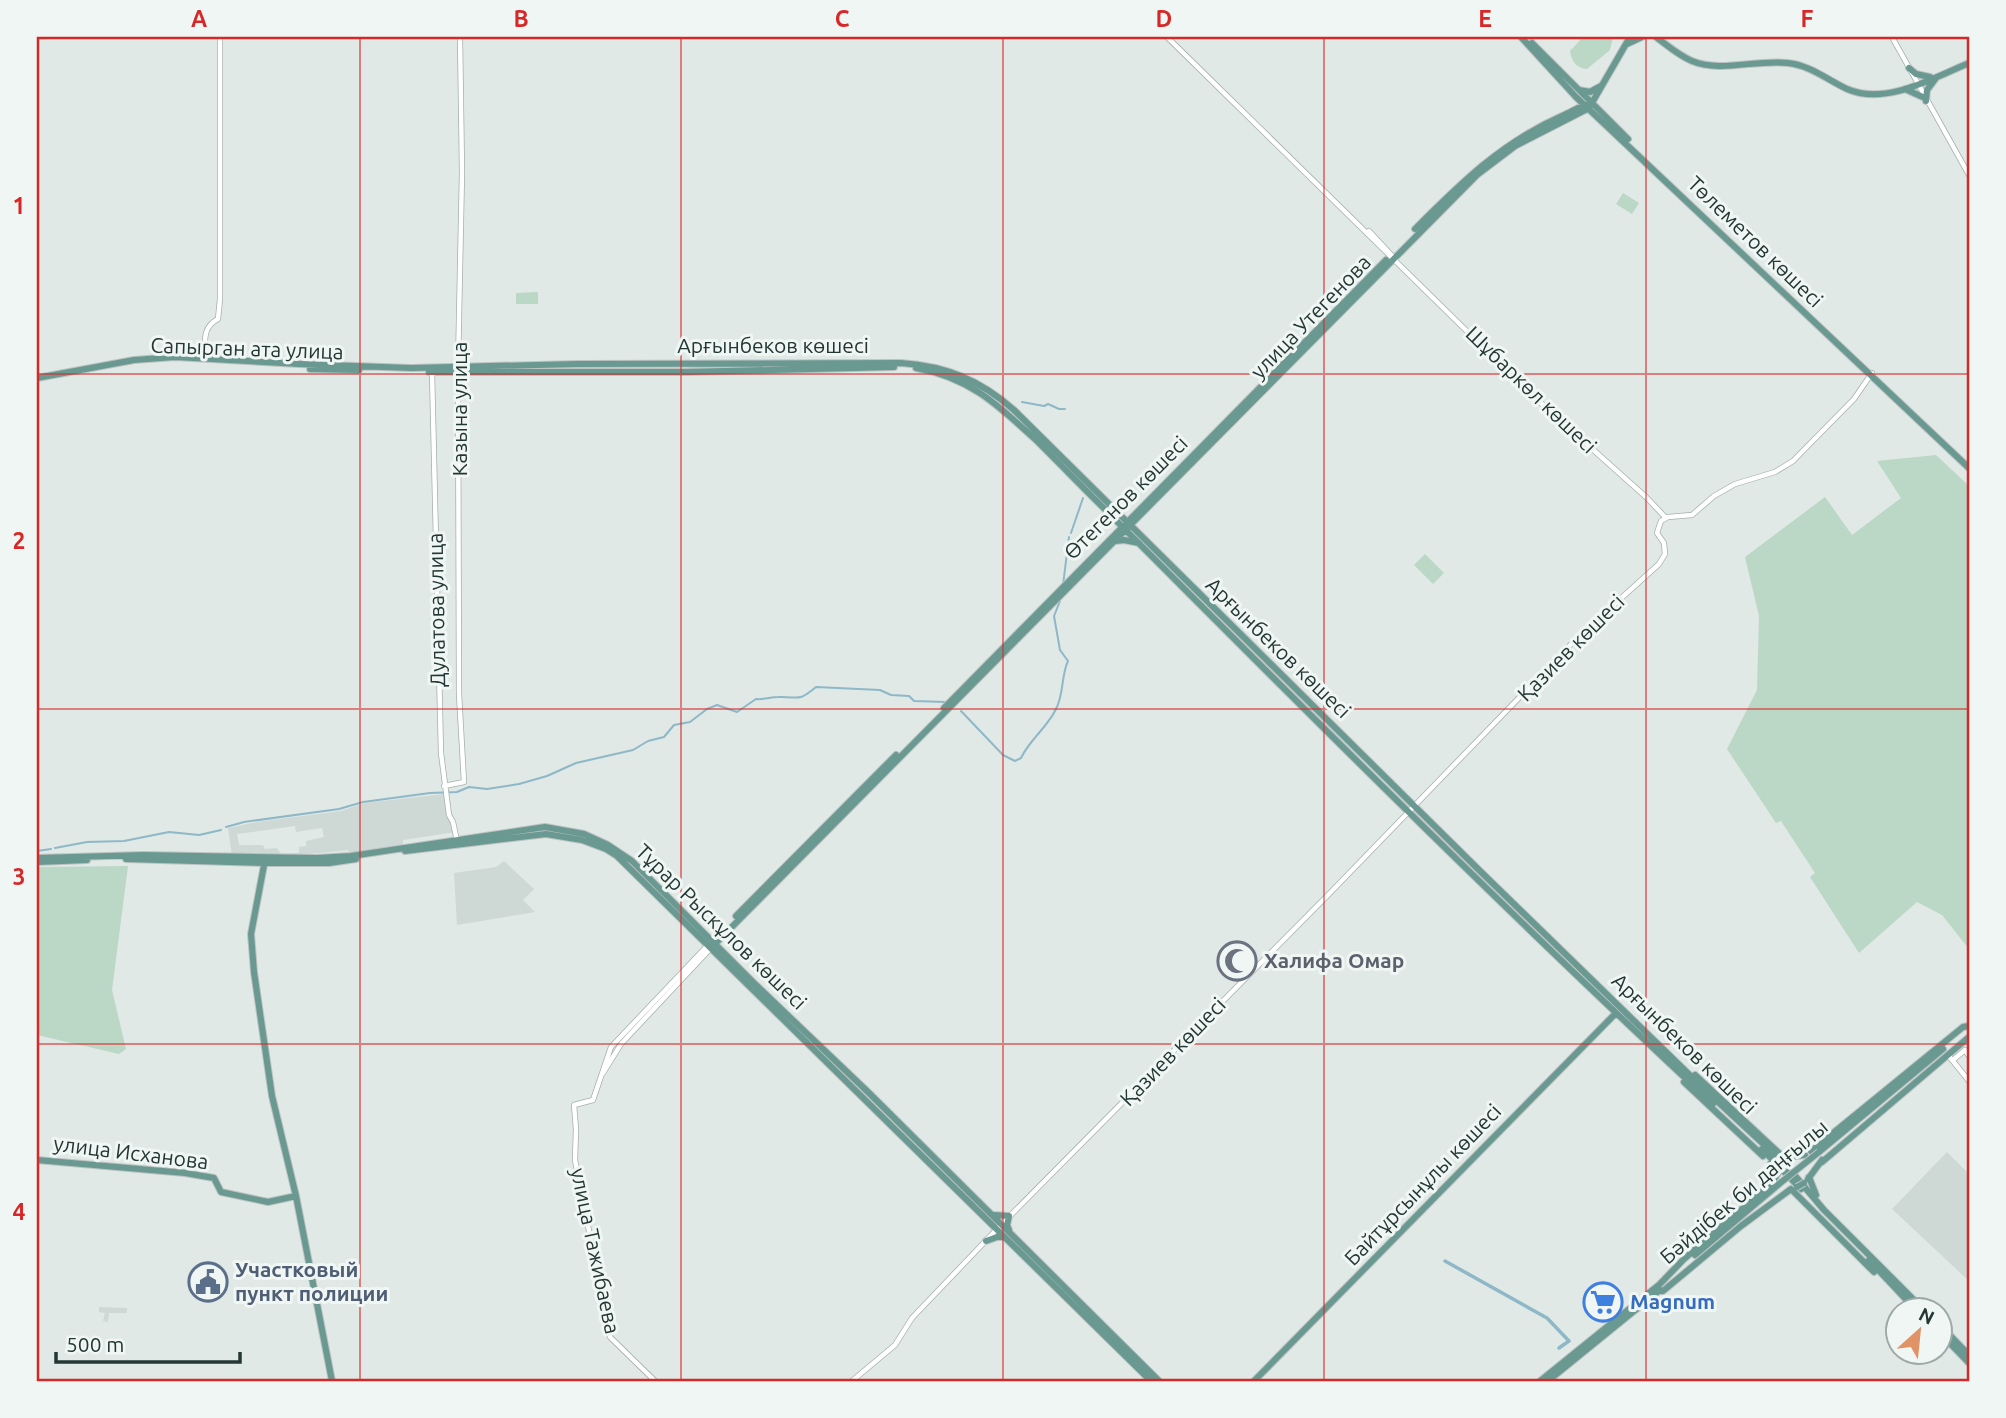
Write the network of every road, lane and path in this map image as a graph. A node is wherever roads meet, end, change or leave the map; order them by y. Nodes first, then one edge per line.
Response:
1 (220, 37) edge
2 (460, 37) edge
3 (1169, 37) edge
4 (1523, 37) edge
5 (1642, 37) edge
6 (1656, 37) edge
7 (1892, 37) edge
8 (1629, 40) edge
9 (1969, 62) edge
10 (1909, 69) junction
11 (1936, 76) junction
12 (1605, 82) junction
13 (1917, 84) junction
14 (1903, 90) junction
15 (1600, 91) junction
16 (1576, 93) junction
17 (1926, 99) junction
18 (1588, 105) junction
19 (1578, 112) junction
20 (1600, 114) junction
21 (1969, 176) edge
22 (1393, 257) junction
23 (1376, 271) junction
24 (1297, 353) junction
25 (205, 358) junction
26 (458, 370) junction
27 (432, 372) junction
28 (1871, 374) junction
29 (37, 380) edge
30 (1969, 466) edge
31 (1142, 510) junction
32 (1110, 511) junction
33 (1665, 518) junction
34 (1125, 526) junction
35 (1113, 535) junction
36 (1141, 541) junction
37 (1111, 544) junction
38 (978, 677) junction
39 (444, 786) junction
40 (1411, 808) junction
41 (458, 842) junction
42 (37, 860) edge
43 (265, 861) junction
44 (657, 891) junction
45 (702, 932) junction
46 (720, 932) junction
47 (711, 945) junction
48 (1616, 1013) junction
49 (1969, 1031) edge
50 (1665, 1055) junction
51 (1969, 1056) edge
52 (1951, 1057) junction
53 (1969, 1081) edge
54 (1808, 1153) junction
55 (1821, 1156) junction
56 (37, 1160) edge
57 (1781, 1169) junction
58 (1800, 1184) junction
59 (296, 1196) junction
60 (989, 1216) junction
61 (1009, 1216) junction
62 (999, 1227) junction
63 (1008, 1236) junction
64 (988, 1239) junction
65 (1894, 1283) junction
66 (1658, 1288) junction
67 (1905, 1296) edge
68 (1908, 1296) edge
69 (1954, 1339) edge
70 (1954, 1347) edge
71 (1126, 1352) junction
72 (1969, 1355) edge
73 (1969, 1363) edge
74 (332, 1381) edge
75 (655, 1381) edge
76 (852, 1381) edge
77 (1151, 1381) edge
78 (1159, 1381) edge
79 (1254, 1381) edge
80 (1540, 1381) edge
81 (1548, 1381) edge

1 - 25 street
2 - 26 street, Казына улица
3 - 22 street, Шұбаркөл көшесі
4 - 16 main road, Төлеметов көшесі
5 - 8 main road
6 - 14 main road
7 - 10 street
8 - 12 main road
9 - 11 main road
10 - 11 main road
10 - 13 street
10 - 14 main road
11 - 13 main road
11 - 17 main road
12 - 15 main road
12 - 16 main road
13 - 14 main road
13 - 17 street
14 - 17 main road
15 - 18 main road
15 - 20 main road
16 - 18 main road, Төлеметов көшесі
16 - 19 main road
17 - 21 street
18 - 19 main road, Өтегенов көшесі
18 - 20 main road, Төлеметов көшесі
19 - 20 main road
19 - 22 main road, улица Утегенова
19 - 22 main road, Өтегенов көшесі
20 - 28 main road, Төлеметов көшесі
22 - 23 main road, Өтегенов көшесі
22 - 33 street, Шұбаркөл көшесі
23 - 24 main road, улица Утегенова
23 - 24 main road, Өтегенов көшесі
24 - 31 main road, улица Утегенова
24 - 31 main road, Өтегенов көшесі
25 - 26 main road, Сапырган ата улица
25 - 29 main road, Сапырган ата улица
26 - 27 main road, Сапырган ата улица
26 - 32 main road, Арғынбеков көшесі
26 - 39 street, Казына улица
27 - 29 main road, Сапырган ата улица
27 - 39 street, Дулатова улица
28 - 30 main road, Төлеметов көшесі
28 - 33 street
31 - 32 main road
31 - 34 main road, Өтегенов көшесі
31 - 36 main road
32 - 34 main road, Арғынбеков көшесі
32 - 35 main road
33 - 40 street, Қазиев көшесі
34 - 35 main road, Өтегенов көшесі
34 - 36 main road, Арғынбеков көшесі
34 - 37 main road
35 - 38 main road, Өтегенов көшесі
36 - 37 main road
36 - 40 main road, Арғынбеков көшесі
37 - 38 main road, Өтегенов көшесі
38 - 46 main road, Өтегенов көшесі
38 - 47 main road, Өтегенов көшесі
39 - 41 street, Дулатова улица
40 - 48 main road, Арғынбеков көшесі
40 - 50 main road, Арғынбеков көшесі
40 - 61 street, Қазиев көшесі
41 - 43 main road, Тұрар Рыскұлов көшесі
41 - 44 main road, Тұрар Рыскұлов көшесі
42 - 43 main road, Тұрар Рыскұлов көшесі
42 - 43 main road, Тұрар Рыскұлов көшесі
43 - 59 main road
44 - 45 main road, Тұрар Рыскұлов көшесі
44 - 47 main road, Тұрар Рыскұлов көшесі
45 - 46 main road
45 - 47 main road, Тұрар Рыскұлов көшесі
46 - 47 main road, Өтегенов көшесі
47 - 60 main road, Тұрар Рыскұлов көшесі
47 - 75 street, улица Тажибаева
48 - 50 main road, Арғынбеков көшесі
48 - 79 main road, Байтұрсынұлы көшесі
49 - 52 main road
49 - 54 main road
49 - 55 main road, Бәйдібек би даңғылы
50 - 54 main road
50 - 57 main road
50 - 65 main road, Арғынбеков көшесі
51 - 52 street
52 - 53 street
52 - 55 main road
54 - 55 main road
54 - 57 main road
55 - 58 main road
55 - 66 main road, bridge
56 - 59 main road, улица Исханова
57 - 58 main road
57 - 66 main road
58 - 65 main road
58 - 65 main road
58 - 66 main road
59 - 74 main road
60 - 61 main road
60 - 62 main road, Тұрар Рыскұлов көшесі
60 - 64 main road
61 - 62 street, Қазиев көшесі
61 - 63 main road
62 - 63 main road, Тұрар Рыскұлов көшесі
62 - 64 street, Қазиев көшесі
63 - 64 main road
63 - 71 main road, Тұрар Рыскұлов көшесі
64 - 76 street, Қазиев көшесі
65 - 67 main road, Арғынбеков көшесі
65 - 68 main road, Арғынбеков көшесі
66 - 80 main road, Бәйдібек би даңғылы
66 - 81 main road
69 - 72 main road
70 - 73 main road
71 - 77 main road, Тұрар Рыскұлов көшесі
71 - 78 main road, Тұрар Рыскұлов көшесі

